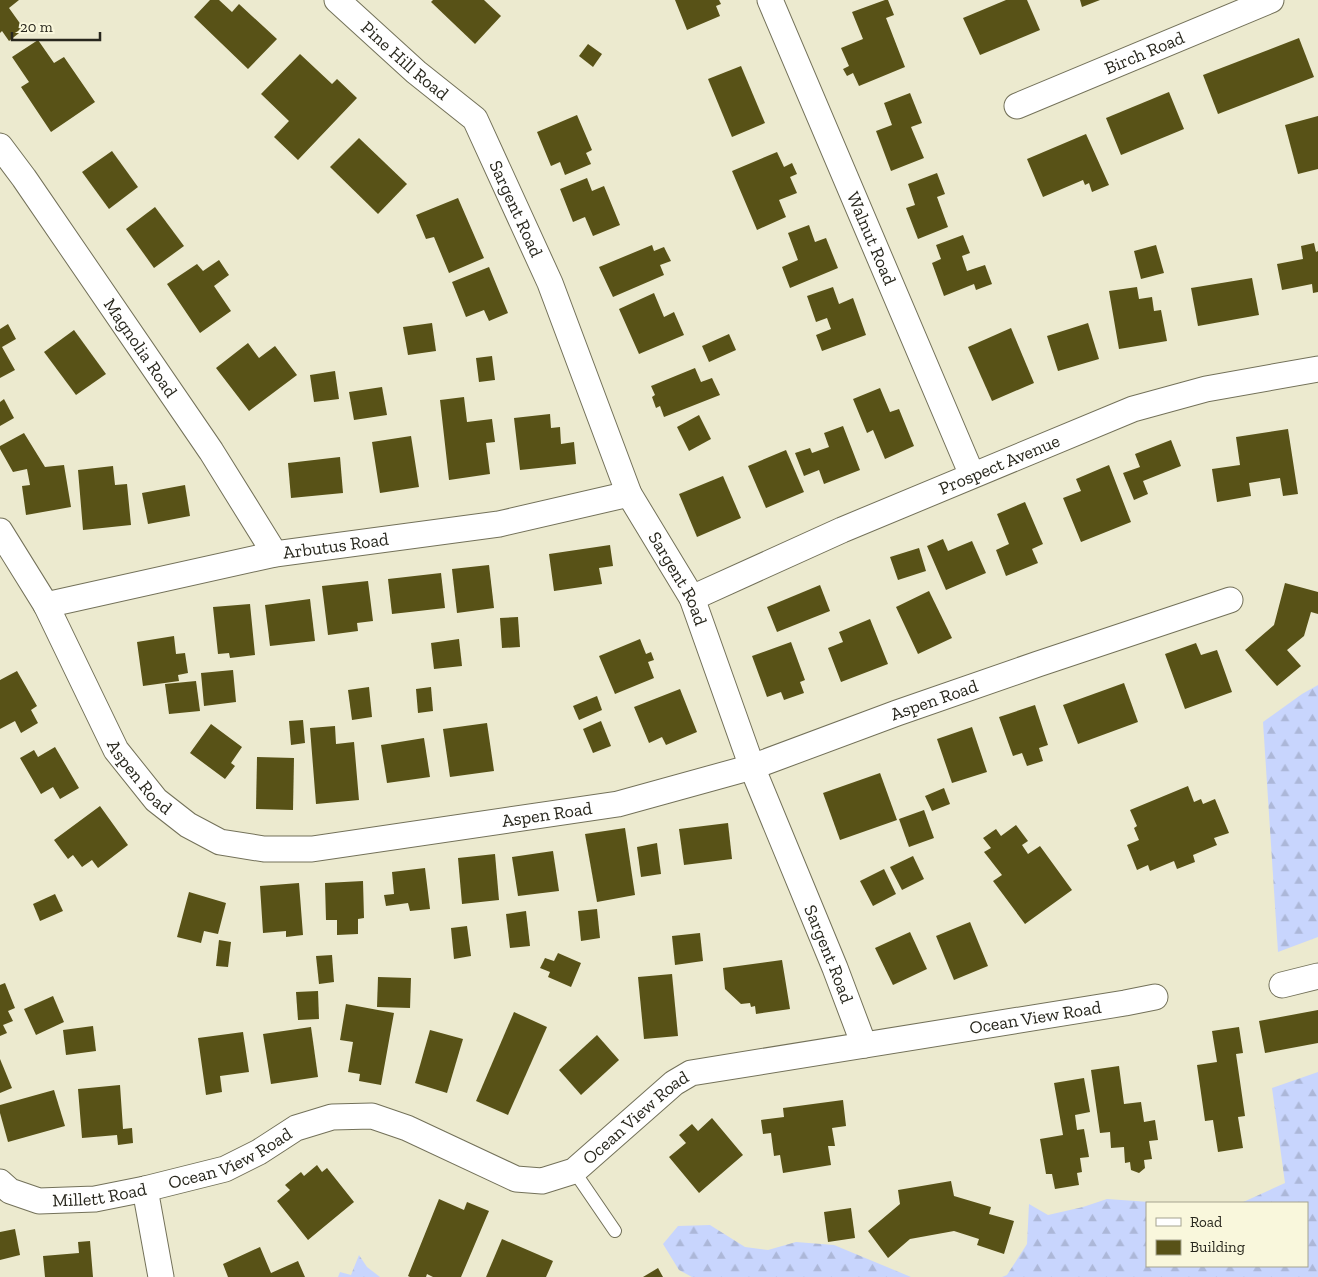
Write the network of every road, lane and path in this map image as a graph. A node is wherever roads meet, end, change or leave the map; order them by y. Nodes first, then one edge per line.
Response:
1 (337, 0) edge
2 (770, 0) edge
3 (1271, 0) edge
4 (1017, 106) dead end
5 (475, 121) joint
6 (0, 146) edge
7 (1318, 369) edge
8 (972, 475) junction
9 (629, 494) junction
10 (0, 532) edge
11 (275, 554) junction
12 (692, 598) junction
13 (1230, 600) dead end
14 (46, 605) junction
15 (752, 767) junction
16 (1318, 976) edge
17 (1282, 985) dead end
18 (1155, 997) dead end
19 (864, 1045) junction
20 (574, 1171) junction
21 (0, 1182) edge
22 (145, 1189) junction
23 (615, 1230) dead end
24 (161, 1277) edge

1 - 5 street, Pine Hill Road
2 - 8 street, Walnut Road
3 - 4 street, Birch Road
5 - 9 street, Sargent Road
6 - 11 street, Magnolia Road
7 - 8 street, Prospect Avenue
8 - 12 street, Prospect Avenue
9 - 11 street, Arbutus Road
9 - 12 street, Sargent Road
10 - 14 street, Aspen Road
11 - 14 street, Arbutus Road
12 - 15 street, Sargent Road
13 - 15 street, Aspen Road
14 - 15 street, Aspen Road
15 - 19 street, Sargent Road
16 - 17 street
18 - 19 street, Ocean View Road
19 - 20 street, Ocean View Road
20 - 22 street, Ocean View Road
20 - 23 lane
21 - 22 street, Millett Road
22 - 24 street, Millett Road

